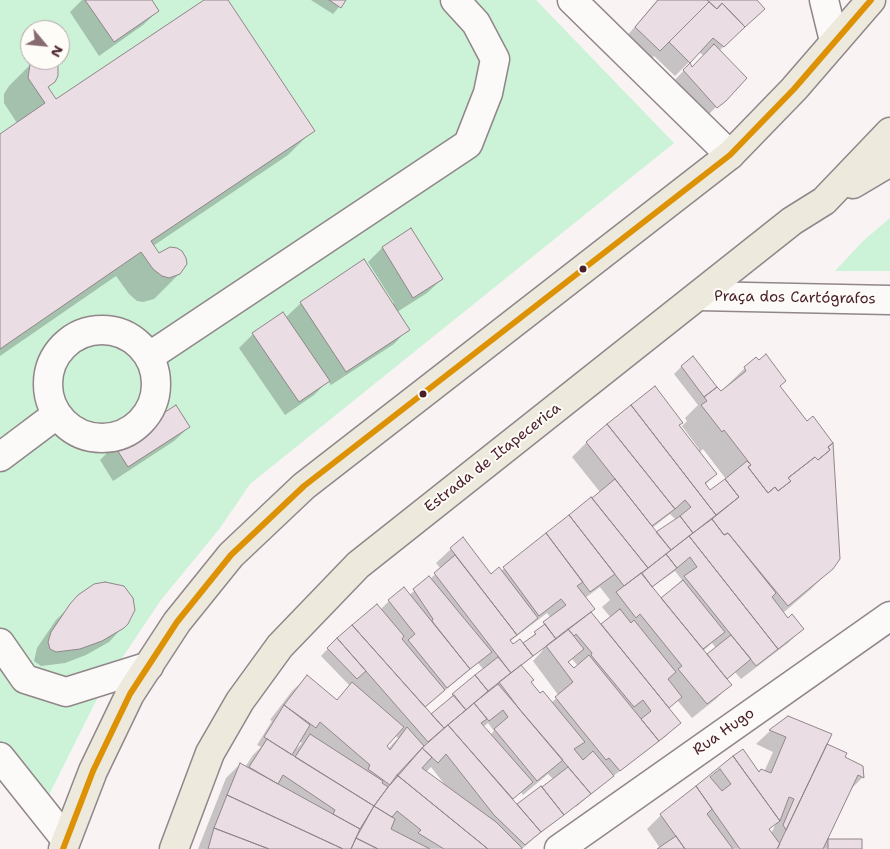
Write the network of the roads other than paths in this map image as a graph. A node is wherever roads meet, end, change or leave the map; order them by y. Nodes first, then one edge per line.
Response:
1 (455, 0) edge
2 (572, 0) edge
3 (824, 0) edge
4 (870, 0) edge
5 (834, 41) junction
6 (890, 132) edge
7 (730, 154) junction
8 (890, 162) edge
9 (824, 201) junction
10 (699, 296) junction
11 (890, 300) edge
12 (150, 356) junction
13 (56, 415) junction
14 (0, 457) edge
15 (890, 616) edge
16 (0, 643) edge
17 (149, 666) junction
18 (0, 757) edge
19 (64, 845) edge
20 (174, 849) edge
21 (559, 849) edge

1 - 12 street
2 - 7 street
3 - 5 street
4 - 5 main road
5 - 7 main road
6 - 9 main road, Estrada de Itapecerica
7 - 17 main road
8 - 9 main road
9 - 10 main road, Estrada de Itapecerica
10 - 11 street, Praça dos Cartógrafos
10 - 20 main road, Estrada de Itapecerica
12 - 13 street
12 - 13 street
13 - 14 street
15 - 21 street, Rua Hugo
16 - 17 street
17 - 19 main road
18 - 19 street

